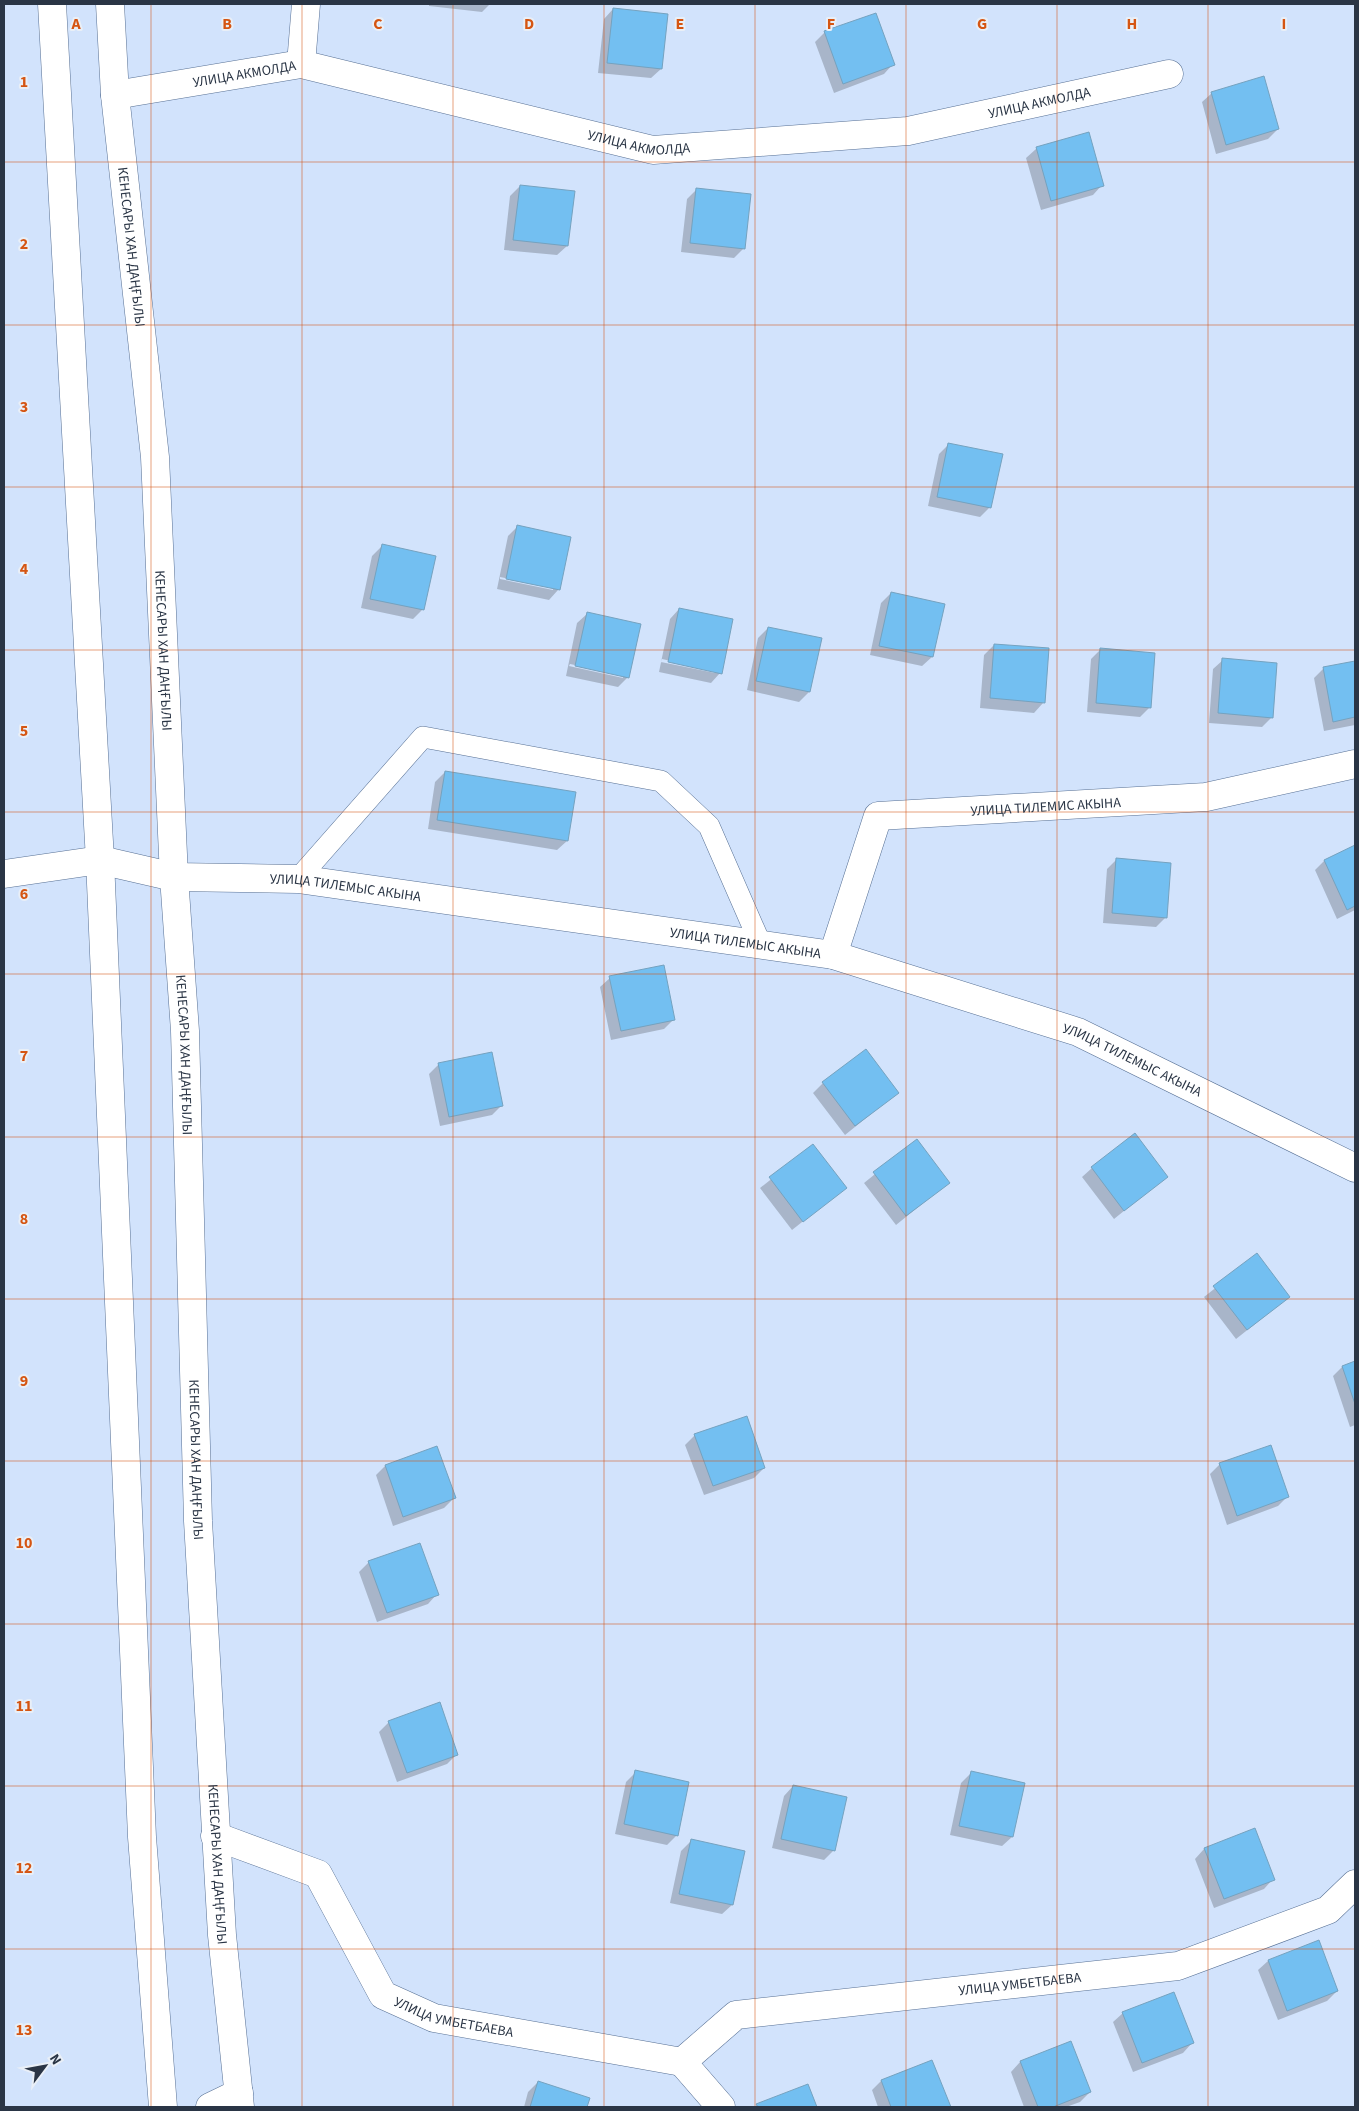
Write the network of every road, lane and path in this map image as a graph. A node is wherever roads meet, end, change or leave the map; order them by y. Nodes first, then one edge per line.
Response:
1 (52, 4) edge
2 (110, 4) edge
3 (306, 4) edge
4 (301, 64) junction
5 (1169, 74) dead end
6 (115, 95) junction
7 (1355, 764) edge
8 (100, 860) junction
9 (4, 874) edge
10 (174, 878) junction
11 (298, 879) junction
12 (761, 945) junction
13 (833, 955) junction
14 (1355, 1168) edge
15 (215, 1836) junction
16 (1355, 1884) edge
17 (682, 2062) junction
18 (240, 2100) edge
19 (163, 2107) edge
20 (210, 2107) edge
21 (721, 2107) edge

1 - 8 street
2 - 6 street, КЕНЕСАРЫ ХАН ДАҢҒЫЛЫ
3 - 4 street
4 - 5 street, УЛИЦА АКМОЛДА
4 - 6 street, УЛИЦА АКМОЛДА
6 - 10 street, КЕНЕСАРЫ ХАН ДАҢҒЫЛЫ
7 - 13 street, УЛИЦА ТИЛЕМИС АКЫНА
8 - 9 street
8 - 10 street, УЛИЦА ТИЛЕМЫС АКЫНА
8 - 19 street
10 - 11 street, УЛИЦА ТИЛЕМЫС АКЫНА
10 - 15 street, КЕНЕСАРЫ ХАН ДАҢҒЫЛЫ
11 - 12 street, УЛИЦА ТИЛЕМЫС АКЫНА
11 - 12 lane
12 - 13 street, УЛИЦА ТИЛЕМЫС АКЫНА
13 - 14 street, УЛИЦА ТИЛЕМЫС АКЫНА
15 - 17 street, УЛИЦА УМБЕТБАЕВА
15 - 18 street, КЕНЕСАРЫ ХАН ДАҢҒЫЛЫ
16 - 17 street, УЛИЦА УМБЕТБАЕВА
17 - 21 street
18 - 20 street

